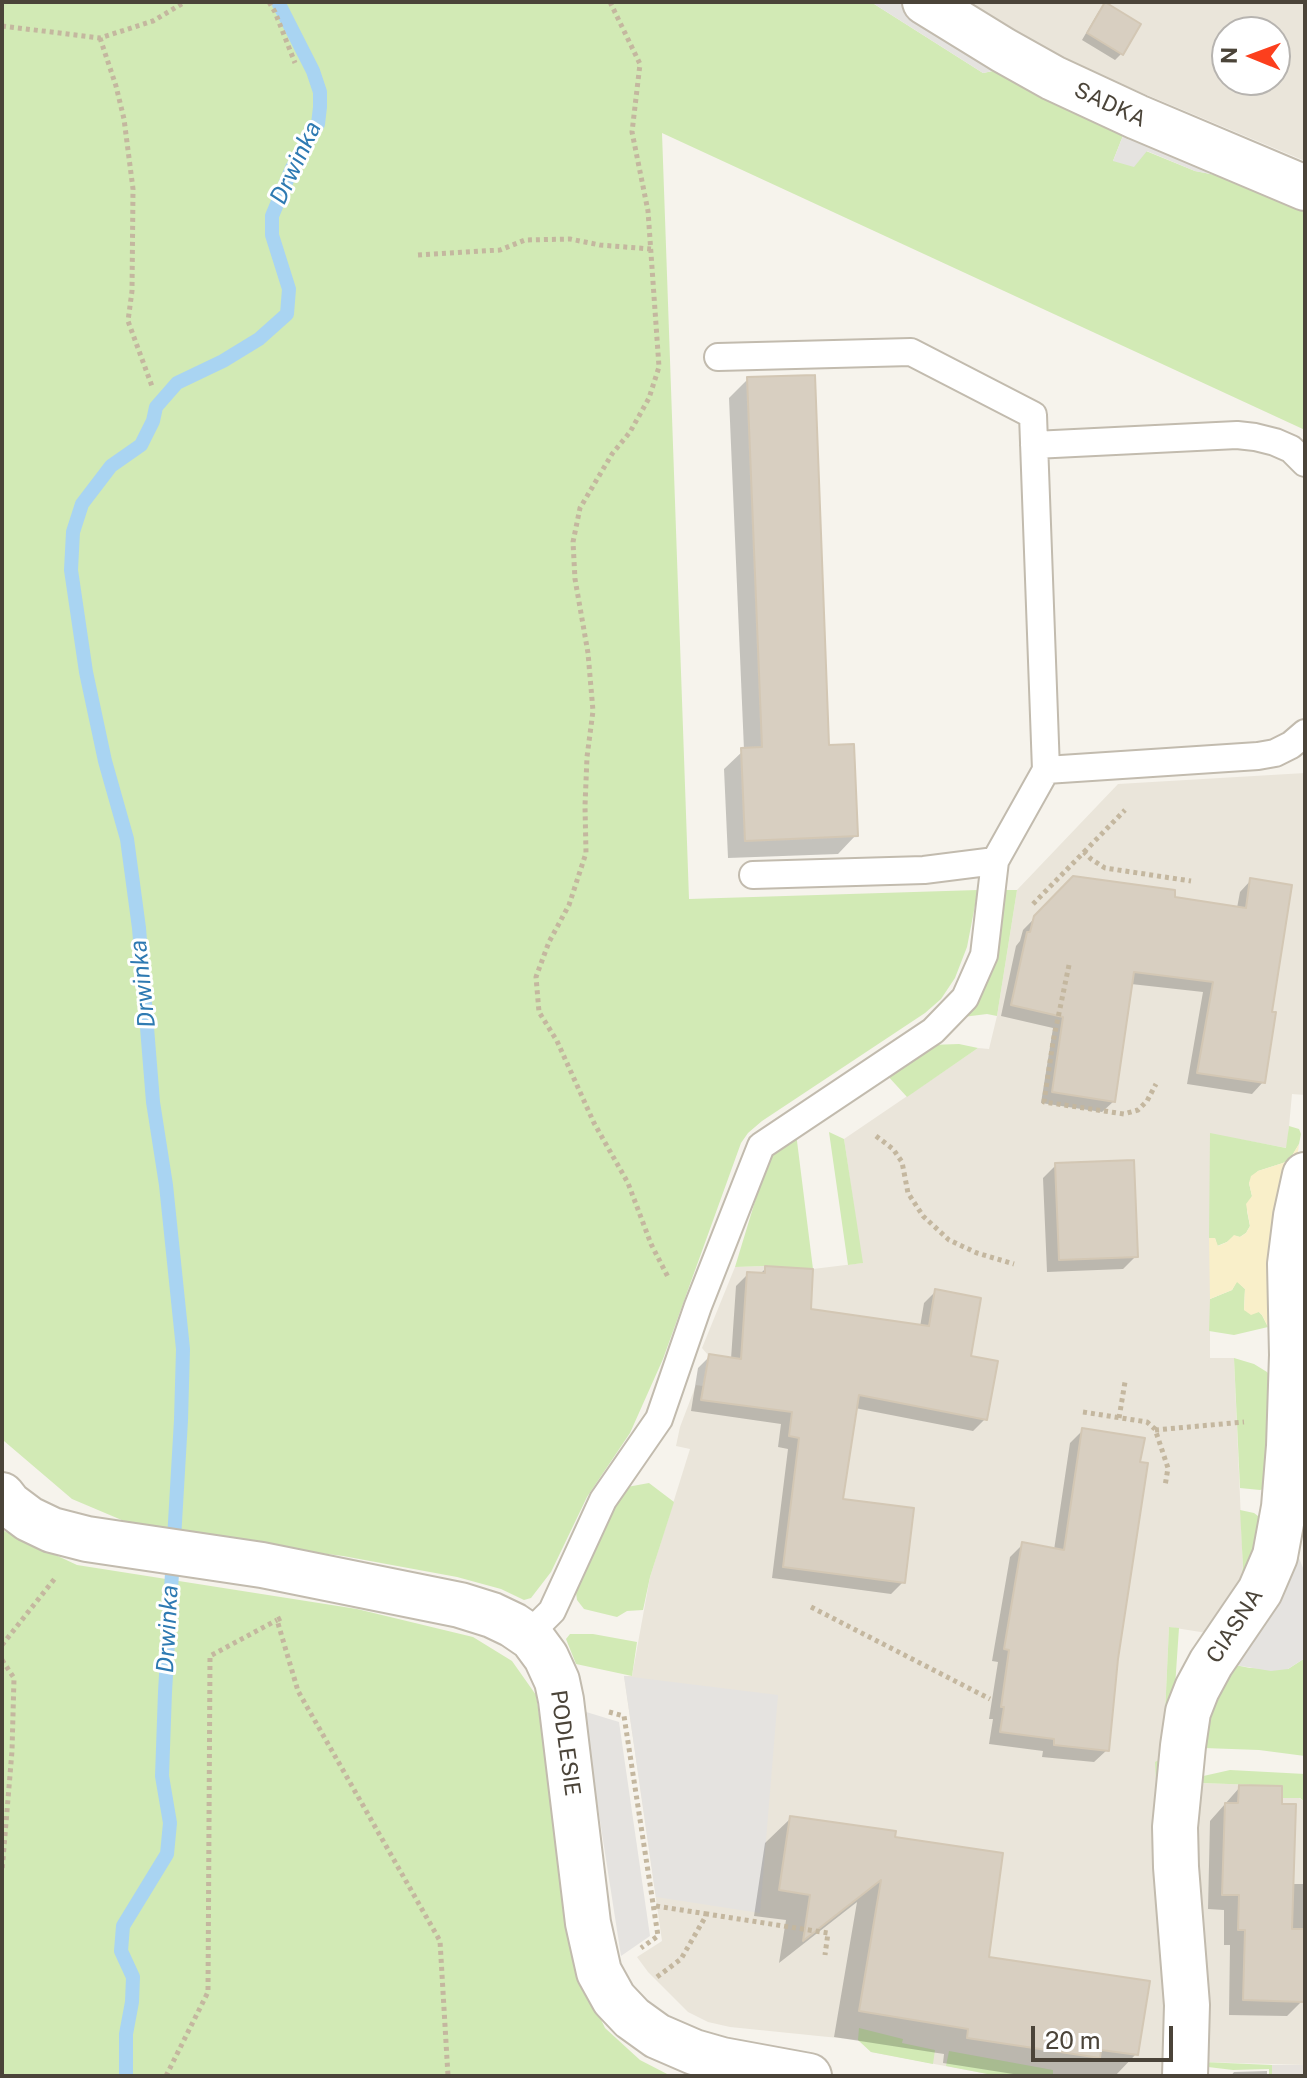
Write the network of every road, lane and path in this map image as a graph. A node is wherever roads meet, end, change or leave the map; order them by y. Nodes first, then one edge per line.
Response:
1 (185, 2) edge
2 (269, 2) edge
3 (610, 2) edge
4 (925, 2) edge
5 (2, 26) edge
6 (100, 38) junction
7 (295, 63) dead end
8 (1305, 188) edge
9 (651, 249) junction
10 (418, 255) dead end
11 (718, 357) dead end
12 (153, 389) dead end
13 (1034, 445) junction
14 (1305, 463) edge
15 (1305, 733) edge
16 (1046, 770) junction
17 (1125, 810) dead end
18 (1084, 852) junction
19 (995, 861) junction
20 (753, 875) dead end
21 (1191, 881) dead end
22 (1033, 904) dead end
23 (1069, 965) dead end
24 (1156, 1084) dead end
25 (876, 1136) dead end
26 (1305, 1175) edge
27 (1014, 1264) dead end
28 (698, 1306) junction
29 (1125, 1382) dead end
30 (1083, 1412) dead end
31 (1119, 1418) junction
32 (1237, 1422) dead end
33 (1155, 1430) junction
34 (1165, 1486) dead end
35 (2, 1495) edge
36 (102, 1541) junction
37 (339, 1579) junction
38 (811, 1607) dead end
39 (277, 1620) junction
40 (532, 1638) junction
41 (2, 1645) edge
42 (2, 1660) edge
43 (990, 1699) dead end
44 (600, 1710) dead end
45 (2, 1871) edge
46 (656, 1906) dead end
47 (707, 1914) junction
48 (639, 1949) dead end
49 (825, 1955) dead end
50 (654, 1979) dead end
51 (166, 2076) edge
52 (448, 2076) edge
53 (809, 2076) edge
54 (1185, 2076) edge

1 - 6 path
2 - 7 path
3 - 9 path
4 - 8 street, SADKA
5 - 6 path
6 - 12 path
9 - 10 path
9 - 28 path
11 - 13 lane
13 - 14 lane
13 - 16 lane
15 - 16 lane
16 - 19 lane
17 - 18 path
18 - 21 path
18 - 22 path
19 - 20 lane
19 - 28 lane
23 - 24 path
25 - 27 path
26 - 54 street, CIASNA
28 - 40 lane
29 - 31 path
30 - 31 path
31 - 33 path
32 - 33 path
33 - 34 path
35 - 36 street, PODLESIE
36 - 37 street, PODLESIE
36 - 41 path
37 - 39 path
37 - 40 street, PODLESIE
38 - 43 path
39 - 51 path
39 - 52 path
40 - 53 street, PODLESIE
42 - 45 path
44 - 48 path
46 - 47 path
47 - 49 path
47 - 50 path

